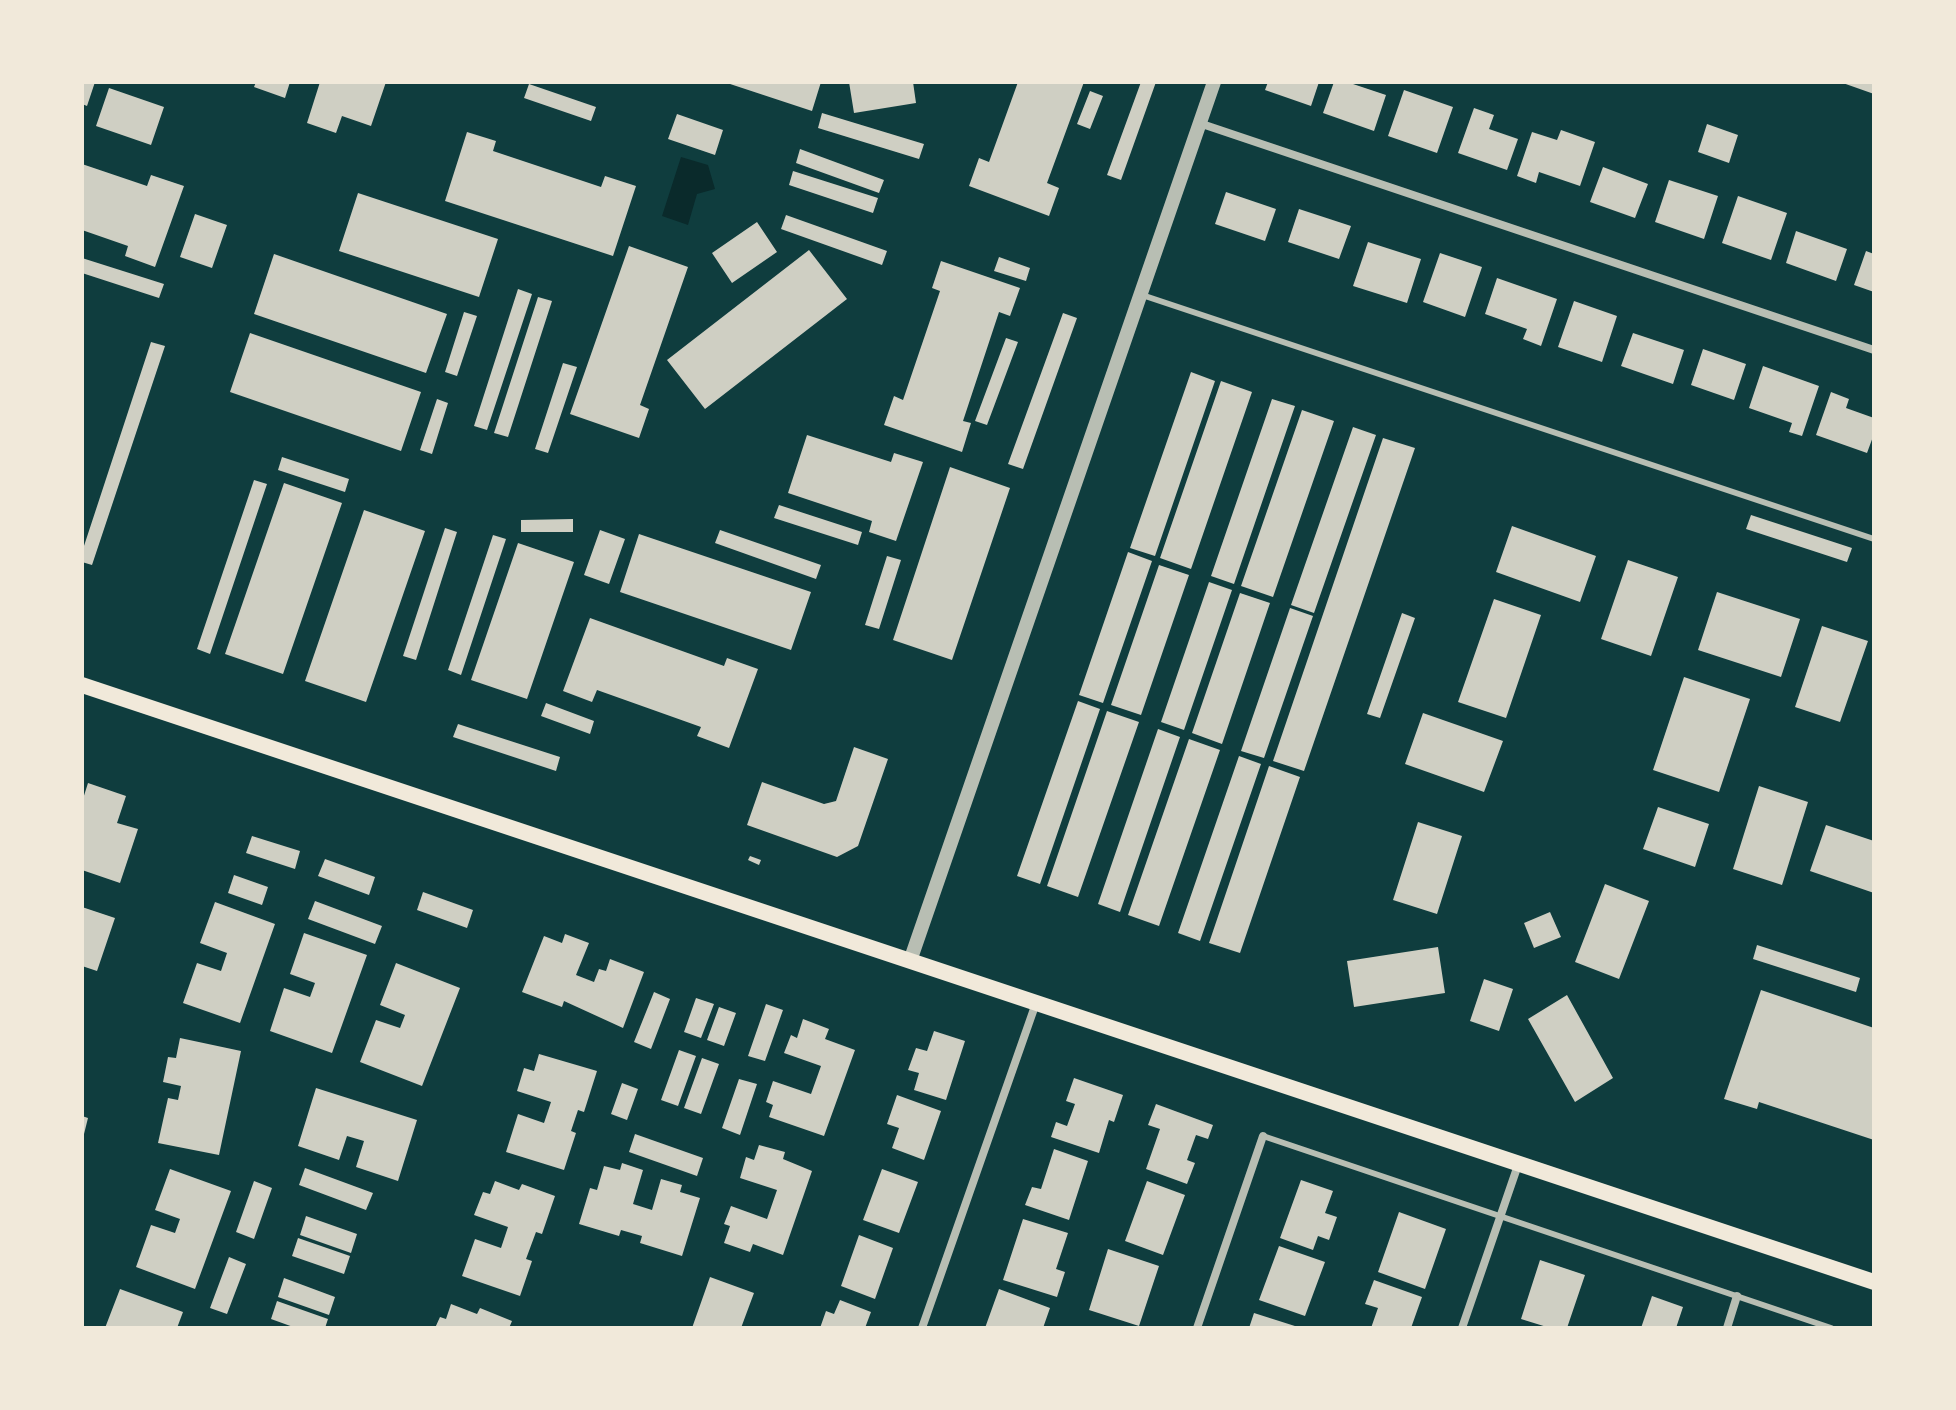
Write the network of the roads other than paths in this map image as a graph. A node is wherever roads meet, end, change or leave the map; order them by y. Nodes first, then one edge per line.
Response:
1 (1214, 82) edge
2 (1199, 123) junction
3 (1142, 295) junction
4 (1874, 350) edge
5 (1874, 539) edge
6 (82, 685) edge
7 (910, 961) junction
8 (1036, 1003) junction
9 (1263, 1136) joint
10 (1518, 1165) junction
11 (1500, 1216) junction
12 (1874, 1282) edge
13 (1737, 1296) junction
14 (922, 1328) edge
15 (1197, 1328) edge
16 (1462, 1328) edge
17 (1727, 1328) edge
18 (1831, 1328) edge

1 - 2 street
2 - 3 street
2 - 4 street
3 - 5 lane
3 - 7 street
6 - 7 main road
7 - 8 main road
8 - 10 main road
8 - 14 street
9 - 11 lane
9 - 15 street
10 - 11 street
10 - 12 main road
11 - 13 lane
11 - 16 street
13 - 17 street
13 - 18 lane

